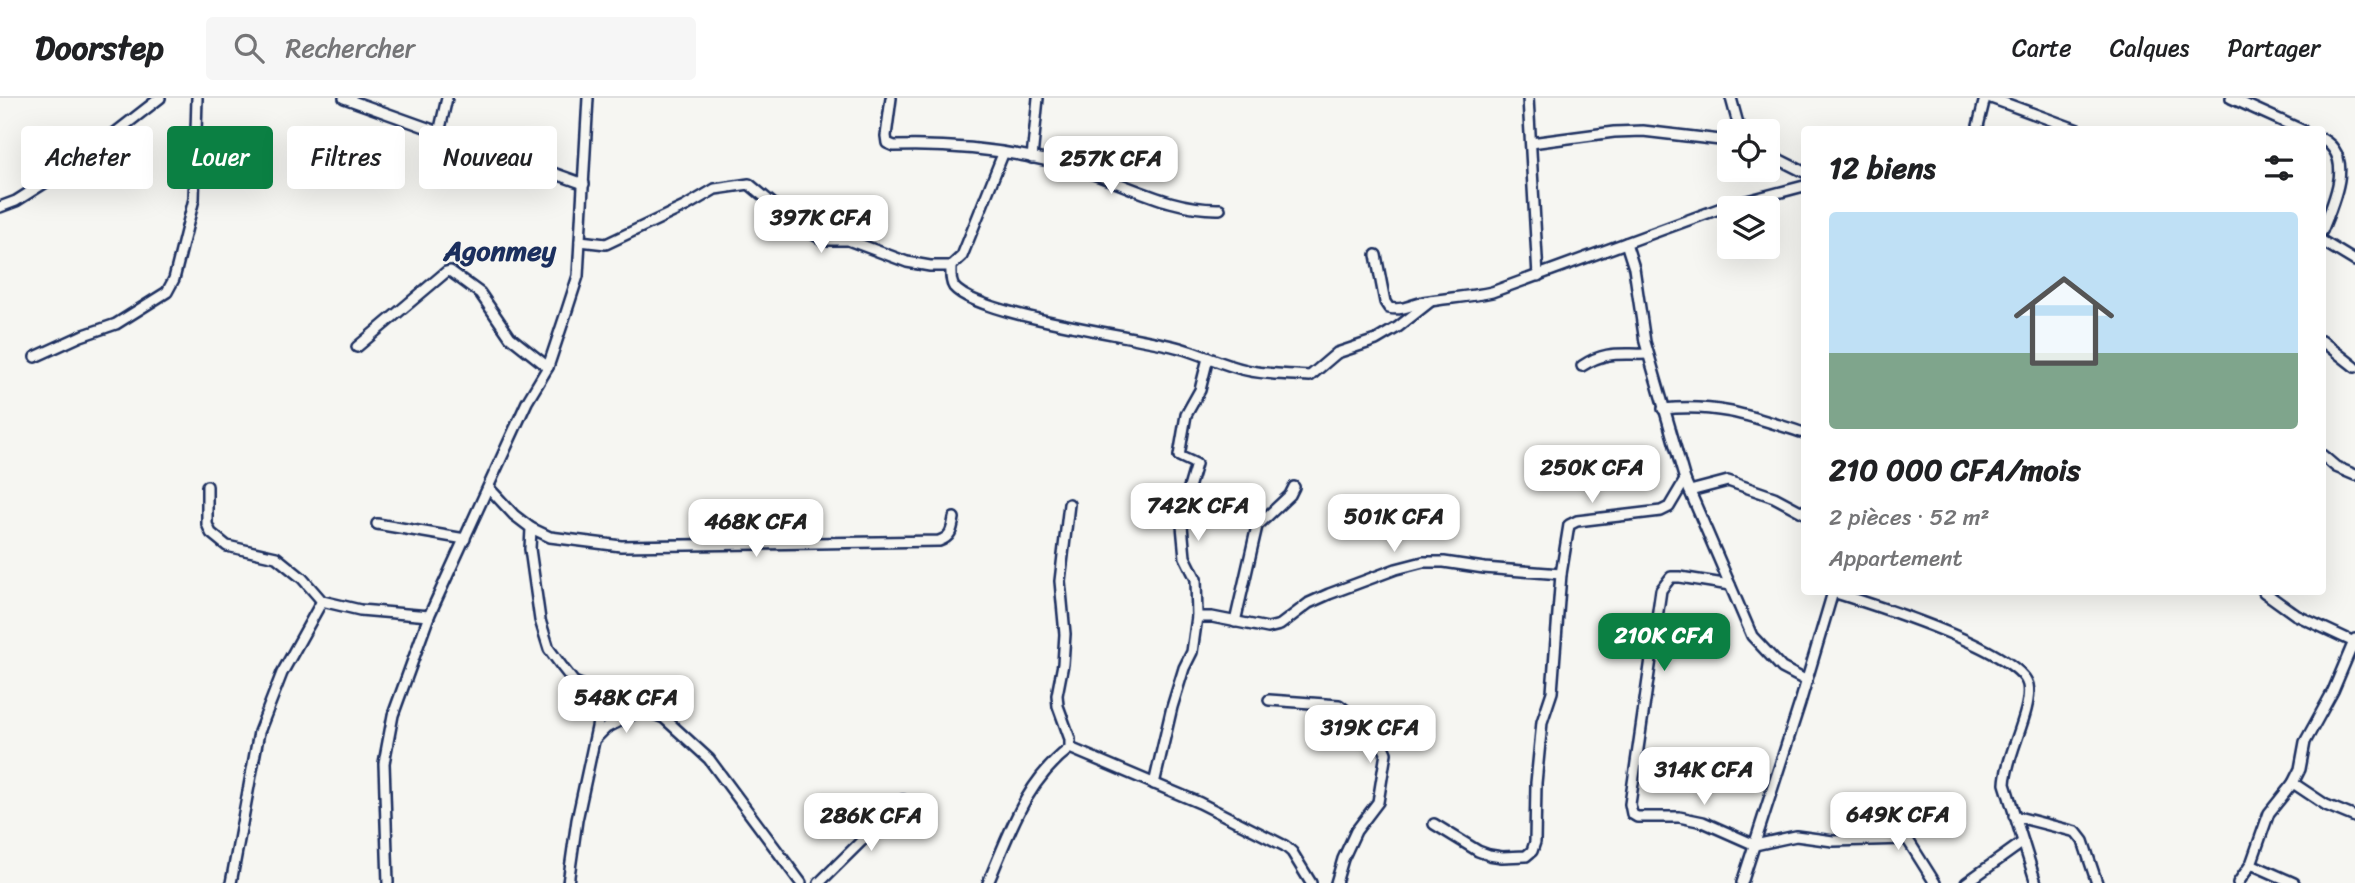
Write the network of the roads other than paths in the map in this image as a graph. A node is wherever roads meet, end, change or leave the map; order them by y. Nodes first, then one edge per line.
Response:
1 (160, 98) edge
2 (197, 98) edge
3 (344, 98) edge
4 (447, 98) edge
5 (588, 98) edge
6 (891, 98) edge
7 (1038, 98) edge
8 (1528, 98) edge
9 (1731, 98) edge
10 (1985, 98) edge
11 (1991, 98) edge
12 (2231, 98) edge
13 (376, 103) edge
14 (1737, 119) edge
15 (424, 126) edge
16 (441, 126) edge
17 (1978, 126) edge
18 (2067, 126) edge
19 (2293, 126) edge
20 (1717, 140) edge
21 (2326, 141) edge
22 (1531, 143) junction
23 (1003, 154) junction
24 (1032, 158) junction
25 (1780, 160) edge
26 (1801, 170) edge
27 (557, 175) edge
28 (584, 184) junction
29 (1801, 187) edge
30 (0, 207) edge
31 (1220, 209) dead end
32 (2326, 217) edge
33 (580, 241) junction
34 (1626, 243) junction
35 (2326, 244) edge
36 (1376, 255) dead end
37 (2355, 261) edge
38 (951, 266) junction
39 (1538, 276) junction
40 (1431, 301) junction
41 (2326, 344) edge
42 (357, 347) dead end
43 (1648, 354) junction
44 (35, 357) dead end
45 (1208, 358) junction
46 (1582, 366) dead end
47 (548, 367) junction
48 (2355, 367) edge
49 (1663, 409) junction
50 (1801, 432) edge
51 (2326, 458) edge
52 (2355, 475) edge
53 (1685, 480) junction
54 (207, 486) dead end
55 (1294, 487) dead end
56 (489, 488) junction
57 (1690, 491) junction
58 (1069, 504) dead end
59 (1801, 511) edge
60 (954, 518) dead end
61 (377, 524) dead end
62 (531, 528) junction
63 (465, 539) junction
64 (1562, 574) junction
65 (1730, 585) junction
66 (1832, 595) edge
67 (1842, 595) edge
68 (2268, 595) edge
69 (322, 601) junction
70 (429, 615) junction
71 (1197, 617) junction
72 (1236, 622) junction
73 (2354, 640) edge
74 (1807, 681) junction
75 (604, 695) junction
76 (1269, 700) dead end
77 (643, 709) junction
78 (594, 739) junction
79 (1070, 748) junction
80 (2293, 783) junction
81 (1154, 784) junction
82 (903, 800) dead end
83 (1886, 806) dead end
84 (2014, 816) junction
85 (2355, 817) edge
86 (1434, 824) dead end
87 (1908, 839) junction
88 (2023, 842) junction
89 (1755, 845) junction
90 (2251, 864) junction
91 (231, 883) edge
92 (388, 883) edge
93 (568, 883) edge
94 (801, 883) edge
95 (819, 883) edge
96 (988, 883) edge
97 (1311, 883) edge
98 (1336, 883) edge
99 (1742, 883) edge
100 (1934, 883) edge
101 (1966, 883) edge
102 (2036, 883) edge
103 (2097, 883) edge
104 (2238, 883) edge
105 (2294, 883) edge

1 - 30 street
2 - 44 street
3 - 13 street
4 - 16 street
5 - 28 street
6 - 23 street
7 - 24 street
8 - 22 street
9 - 14 street
10 - 17 street
11 - 18 street
12 - 19 street
13 - 15 street
20 - 22 street
21 - 32 street
22 - 39 street
23 - 24 street
23 - 38 street
24 - 31 street
25 - 26 street
27 - 28 street
28 - 33 street
29 - 34 street
33 - 38 street
33 - 47 street
34 - 39 street
34 - 43 street
35 - 37 street
36 - 40 street
38 - 45 street
39 - 40 street
40 - 45 street
41 - 48 street
42 - 47 street
43 - 46 street
43 - 49 street
45 - 71 street
47 - 56 street
49 - 50 street
49 - 53 street
51 - 52 street
53 - 57 street
53 - 64 street
54 - 69 street
55 - 72 street
56 - 62 street
56 - 63 street
57 - 59 street
57 - 65 street
58 - 79 street
60 - 62 street
61 - 63 street
62 - 75 street
63 - 70 street
64 - 72 street
64 - 86 street
65 - 74 street
65 - 89 street
66 - 74 street
67 - 84 street
68 - 73 street
69 - 70 street
69 - 91 street
70 - 92 street
71 - 72 street
71 - 81 street
73 - 80 street
74 - 89 street
75 - 77 street
75 - 78 street
76 - 98 street
77 - 78 street
77 - 94 street
78 - 93 street
79 - 81 street
79 - 96 street
80 - 85 street
80 - 90 street
81 - 97 street
82 - 95 street
83 - 87 street
84 - 88 street
84 - 103 street
87 - 89 street
87 - 100 street
88 - 101 street
88 - 102 street
89 - 99 street
90 - 104 street
90 - 105 street

